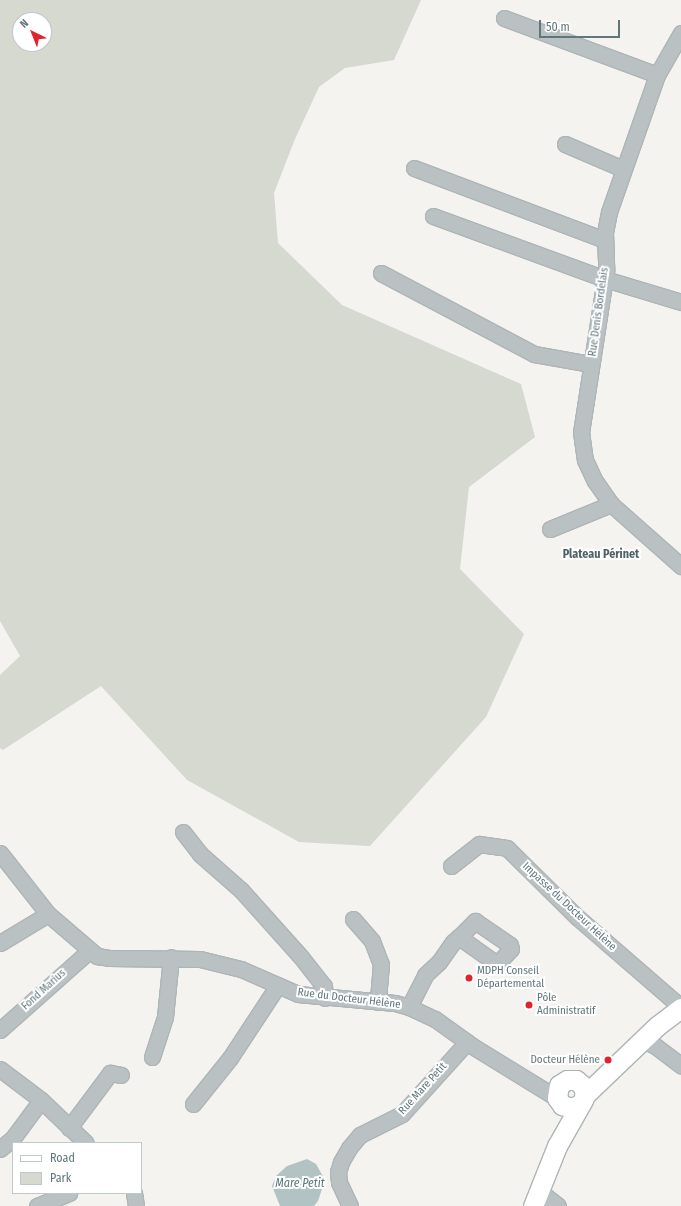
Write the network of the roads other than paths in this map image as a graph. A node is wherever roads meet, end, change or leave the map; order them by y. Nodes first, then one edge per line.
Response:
1 (504, 18) dead end
2 (552, 28) dead end
3 (681, 33) edge
4 (659, 72) junction
5 (565, 144) dead end
6 (414, 168) dead end
7 (623, 169) junction
8 (433, 216) dead end
9 (605, 240) junction
10 (381, 273) dead end
11 (605, 280) junction
12 (681, 302) edge
13 (591, 364) junction
14 (611, 504) junction
15 (550, 530) dead end
16 (681, 566) edge
17 (183, 832) dead end
18 (0, 853) edge
19 (451, 866) dead end
20 (48, 914) junction
21 (353, 919) dead end
22 (459, 937) dead end
23 (0, 943) edge
24 (89, 951) junction
25 (171, 957) junction
26 (278, 985) junction
27 (325, 998) junction
28 (378, 1002) junction
29 (409, 1007) junction
30 (681, 1007) edge
31 (0, 1030) edge
32 (642, 1040) junction
33 (467, 1042) junction
34 (152, 1057) dead end
35 (681, 1065) edge
36 (0, 1069) edge
37 (121, 1075) dead end
38 (538, 1085) junction
39 (577, 1090) junction
40 (41, 1100) junction
41 (558, 1100) junction
42 (193, 1104) dead end
43 (69, 1128) junction
44 (85, 1142) edge
45 (557, 1146) junction
46 (0, 1150) edge
47 (66, 1194) edge
48 (134, 1194) edge
49 (536, 1198) edge
50 (36, 1206) edge
51 (136, 1206) edge
52 (350, 1206) edge
53 (558, 1206) edge

1 - 4 street
2 - 4 street
3 - 4 street, Rue Denis Bordelais
4 - 7 street, Rue Denis Bordelais
5 - 7 street
6 - 9 street
7 - 9 street, Rue Denis Bordelais
8 - 11 street
9 - 11 street, Rue Denis Bordelais
10 - 13 street
11 - 12 street
11 - 13 street, Rue Denis Bordelais
13 - 14 street, Rue Denis Bordelais
14 - 15 street
14 - 16 street, Rue Denis Bordelais
17 - 27 street
18 - 20 street, Rue du Docteur Hélène
19 - 30 street, Impasse du Docteur Hélène
20 - 23 street
20 - 24 street, Rue du Docteur Hélène
21 - 28 street
22 - 29 street
24 - 25 street, Rue du Docteur Hélène
24 - 31 street, Fond Marius
25 - 26 street, Rue du Docteur Hélène
25 - 34 street
26 - 27 street, Rue du Docteur Hélène
26 - 42 street
27 - 28 street, Rue du Docteur Hélène
28 - 29 street, Rue du Docteur Hélène
29 - 33 street, Rue du Docteur Hélène
30 - 32 main road
32 - 35 street
32 - 39 main road
33 - 38 street, Rue du Docteur Hélène
33 - 52 street, Rue Mare Petit
36 - 40 street
37 - 43 street
38 - 39 street
38 - 41 street, Rue du Docteur Hélène
39 - 41 main road
39 - 45 main road
40 - 43 street
40 - 46 street
41 - 45 main road
43 - 44 street
45 - 49 main road
47 - 50 street
48 - 51 street
49 - 53 street

